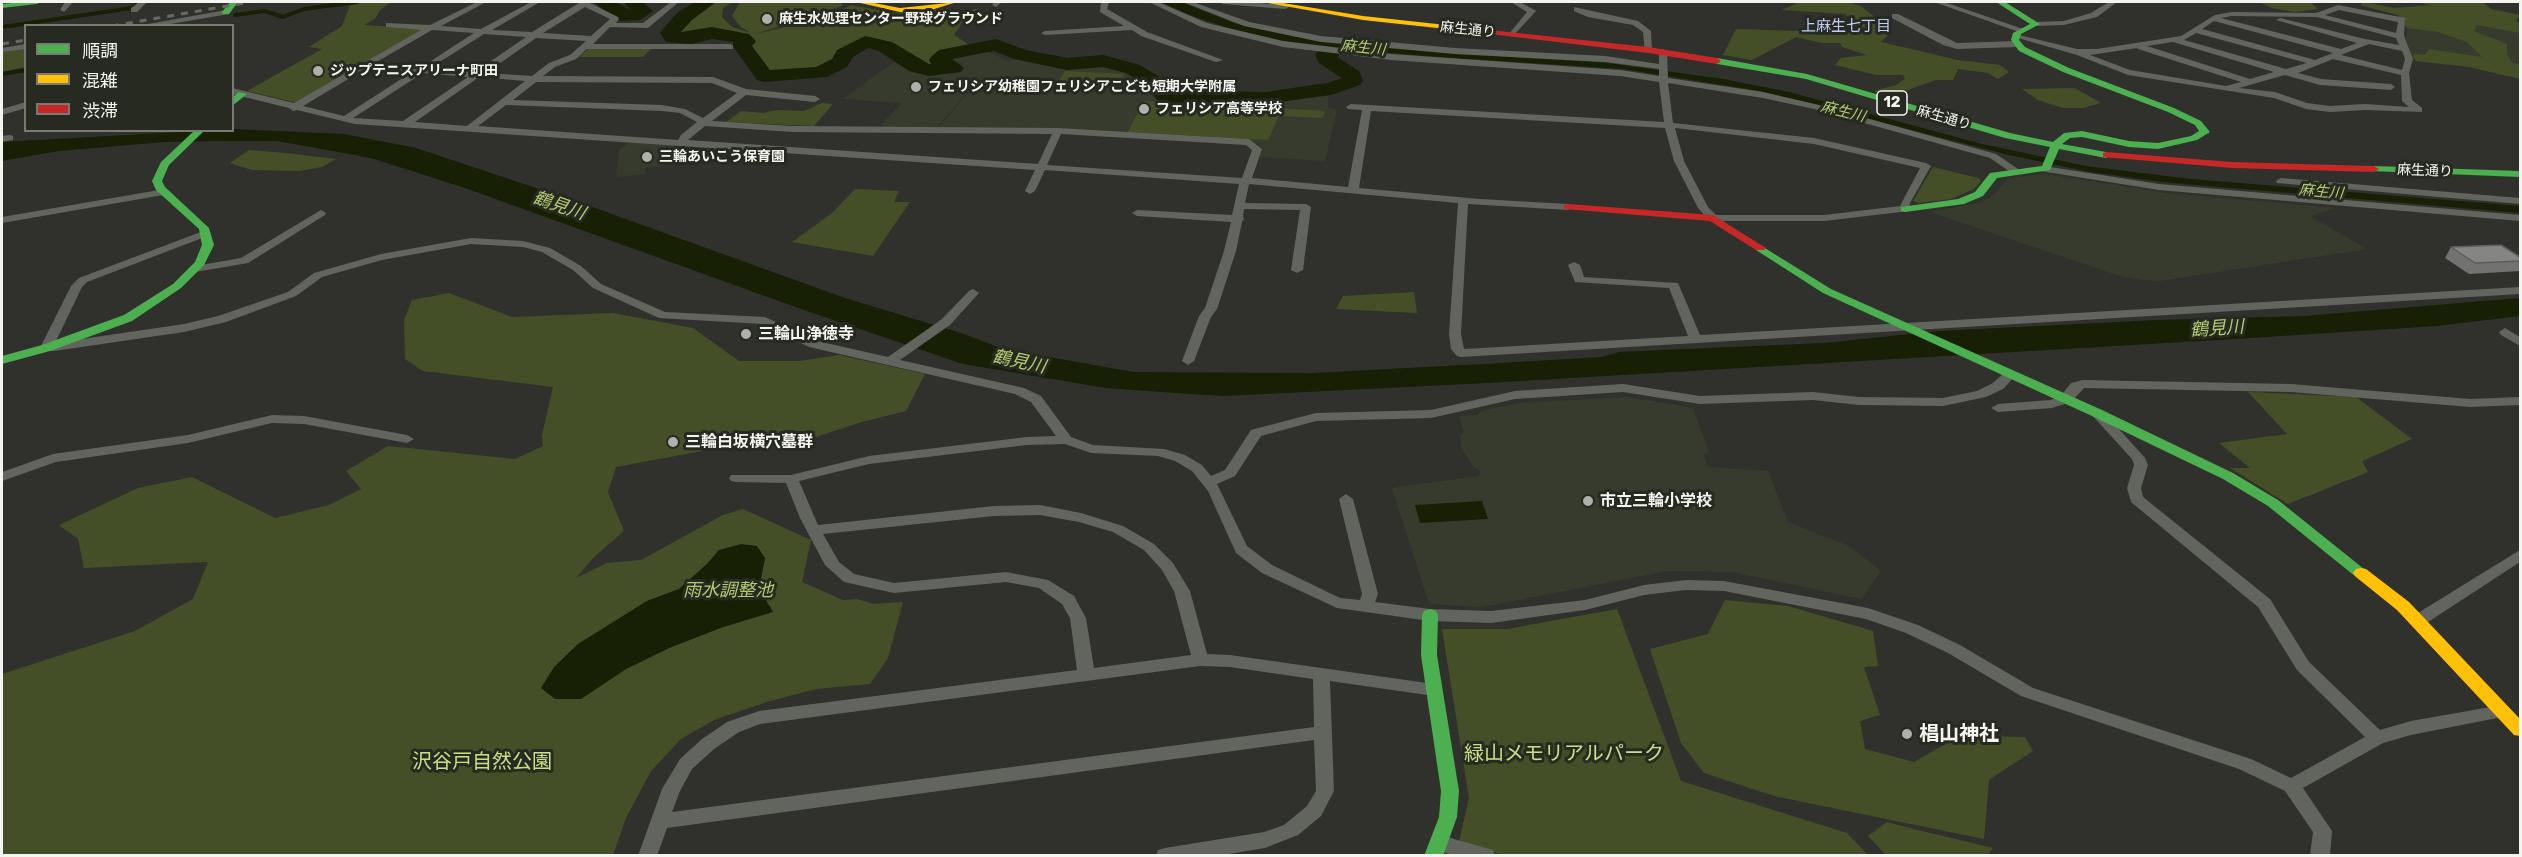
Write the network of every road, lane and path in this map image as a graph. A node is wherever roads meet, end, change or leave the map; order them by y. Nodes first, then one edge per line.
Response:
1 (37, 2) edge
2 (69, 2) edge
3 (142, 2) edge
4 (482, 2) edge
5 (536, 2) edge
6 (584, 2) edge
7 (675, 2) edge
8 (860, 2) edge
9 (953, 2) edge
10 (1105, 2) edge
11 (1153, 2) edge
12 (1188, 2) edge
13 (1223, 2) edge
14 (1266, 2) edge
15 (1515, 2) edge
16 (1938, 2) edge
17 (2000, 2) edge
18 (2114, 2) edge
19 (2, 6) edge
20 (230, 7) edge
21 (1287, 7) junction
22 (1577, 9) dead end
23 (64, 10) dead end
24 (134, 10) dead end
25 (2317, 15) junction
26 (1895, 16) dead end
27 (2268, 16) junction
28 (2212, 18) junction
29 (150, 24) edge
30 (216, 24) edge
31 (2036, 24) junction
32 (389, 25) dead end
33 (610, 25) junction
34 (430, 28) junction
35 (1131, 28) junction
36 (2195, 30) junction
37 (483, 31) junction
38 (1046, 33) dead end
39 (534, 35) junction
40 (1512, 35) junction
41 (2400, 36) junction
42 (2018, 37) junction
43 (2174, 40) junction
44 (589, 42) junction
45 (2365, 42) junction
46 (24, 46) edge
47 (2138, 46) junction
48 (730, 47) dead end
49 (2405, 49) junction
50 (2, 50) edge
51 (1648, 50) junction
52 (1663, 52) junction
53 (2077, 52) junction
54 (2337, 54) junction
55 (1219, 60) dead end
56 (2316, 63) junction
57 (365, 66) junction
58 (423, 70) junction
59 (1663, 72) junction
60 (2288, 72) junction
61 (2405, 73) junction
62 (476, 74) junction
63 (534, 79) junction
64 (2251, 82) junction
65 (2391, 87) dead end
66 (2226, 89) junction
67 (744, 92) junction
68 (236, 96) edge
69 (815, 99) dead end
70 (502, 102) junction
71 (24, 106) edge
72 (1351, 107) dead end
73 (294, 108) junction
74 (1367, 108) junction
75 (2, 112) edge
76 (345, 119) junction
77 (704, 121) junction
78 (406, 124) junction
79 (1670, 126) junction
80 (471, 128) junction
81 (1058, 131) junction
82 (199, 132) edge
83 (683, 141) junction
84 (2049, 160) junction
85 (1042, 166) junction
86 (2267, 166) junction
87 (2016, 171) junction
88 (2520, 174) edge
89 (1246, 181) junction
90 (2283, 183) junction
91 (1353, 190) junction
92 (1030, 191) dead end
93 (165, 192) junction
94 (2296, 198) junction
95 (1463, 201) junction
96 (2520, 201) edge
97 (1241, 206) junction
98 (1905, 209) junction
99 (321, 213) dead end
100 (1137, 213) dead end
101 (1713, 218) junction
102 (2520, 218) edge
103 (1239, 219) junction
104 (2, 220) edge
105 (206, 233) junction
106 (1574, 265) dead end
107 (195, 269) junction
108 (1297, 270) dead end
109 (2520, 291) edge
110 (972, 292) dead end
111 (1907, 328) junction
112 (2505, 332) dead end
113 (1696, 340) junction
114 (2520, 342) edge
115 (46, 348) junction
116 (2, 360) edge
117 (891, 361) junction
118 (1188, 361) dead end
119 (2011, 374) junction
120 (2066, 399) junction
121 (2520, 401) edge
122 (1998, 408) dead end
123 (2097, 413) junction
124 (407, 440) dead end
125 (1066, 440) junction
126 (2, 477) edge
127 (736, 478) dead end
128 (791, 479) junction
129 (1209, 482) junction
130 (1346, 499) dead end
131 (813, 530) junction
132 (2520, 555) edge
133 (1365, 607) junction
134 (1430, 615) junction
135 (2419, 620) junction
136 (1200, 660) junction
137 (1086, 673) junction
138 (1321, 674) junction
139 (1434, 690) junction
140 (2502, 711) junction
141 (2520, 730) edge
142 (1323, 732) junction
143 (2377, 738) junction
144 (2291, 786) junction
145 (660, 821) junction
146 (1437, 849) edge
147 (647, 855) edge
148 (1165, 855) edge
149 (1486, 855) edge
150 (2320, 855) edge

1 - 19 street
2 - 23 street
3 - 24 street
4 - 34 street
5 - 37 street
6 - 33 street
6 - 39 street
7 - 33 street
8 - 9 street
10 - 35 street
11 - 59 street
12 - 59 street
13 - 21 street
14 - 21 street, 麻生通り / 12
15 - 40 street
16 - 42 street
17 - 31 street
18 - 31 street
20 - 29 street
20 - 30 street
21 - 40 street, 麻生通り / 12
22 - 51 street
25 - 27 street
25 - 41 street
25 - 41 street
26 - 42 street
27 - 28 street
27 - 45 street
28 - 36 street
28 - 54 street
31 - 42 street
32 - 34 street
33 - 44 street
34 - 37 street
34 - 57 street
35 - 38 street
35 - 55 street
36 - 43 street
36 - 56 street
37 - 39 street
37 - 58 street
39 - 44 street
39 - 62 street
40 - 51 street, 麻生通り / 12
41 - 49 street
42 - 53 street
42 - 84 street
43 - 47 street
43 - 60 street
44 - 48 street
44 - 63 street
45 - 49 street
45 - 54 street
46 - 50 street
47 - 53 street
47 - 64 street
49 - 61 street
51 - 52 street, 麻生通り / 12
52 - 59 street
52 - 84 street, 麻生通り / 12
53 - 66 street
54 - 56 street
54 - 61 street
56 - 60 street
57 - 58 street
57 - 73 street
58 - 62 street
58 - 76 street
59 - 79 street
59 - 87 street
60 - 64 street
60 - 65 street
61 - 66 street
62 - 63 street
62 - 78 street
63 - 67 street
63 - 70 street
64 - 66 street
67 - 69 street
67 - 77 street
68 - 73 street
70 - 77 street
70 - 80 street
71 - 75 street
72 - 74 street
73 - 76 street
74 - 79 street
74 - 91 street
76 - 78 street
77 - 81 street
77 - 83 street
78 - 80 street
79 - 98 street
79 - 101 street
80 - 83 street
81 - 85 street
81 - 89 street
82 - 93 street
83 - 85 street
84 - 86 street, 麻生通り / 12
84 - 87 street
84 - 94 street
85 - 89 street
85 - 92 street
86 - 88 street, 麻生通り / 12
86 - 90 street
87 - 98 street
89 - 91 street
89 - 97 street
90 - 94 street
90 - 96 street
91 - 95 street
93 - 104 street
93 - 105 street
94 - 102 street
95 - 101 street
95 - 113 street
97 - 103 street
97 - 108 street
98 - 101 street
99 - 107 street
100 - 103 street
101 - 111 street
103 - 118 street
105 - 107 street
105 - 115 street
106 - 113 street
107 - 115 street
109 - 111 street
110 - 117 street
111 - 113 street
111 - 119 street
112 - 114 street
115 - 116 street
115 - 117 street
117 - 125 street
119 - 120 street
119 - 129 street
120 - 121 street
120 - 122 street
120 - 123 street
123 - 135 street
123 - 143 street
124 - 126 street
125 - 128 street
125 - 129 street
127 - 128 street
128 - 131 street
129 - 133 street
130 - 133 street
131 - 136 street
131 - 137 street
132 - 135 street
133 - 134 street
134 - 139 street
134 - 144 street
135 - 140 street
136 - 137 street
136 - 138 street
137 - 145 street
138 - 139 street
138 - 142 street
139 - 146 street
140 - 141 street
140 - 143 street
142 - 145 street
142 - 148 street
143 - 144 street
144 - 150 street
145 - 147 street
146 - 149 street

